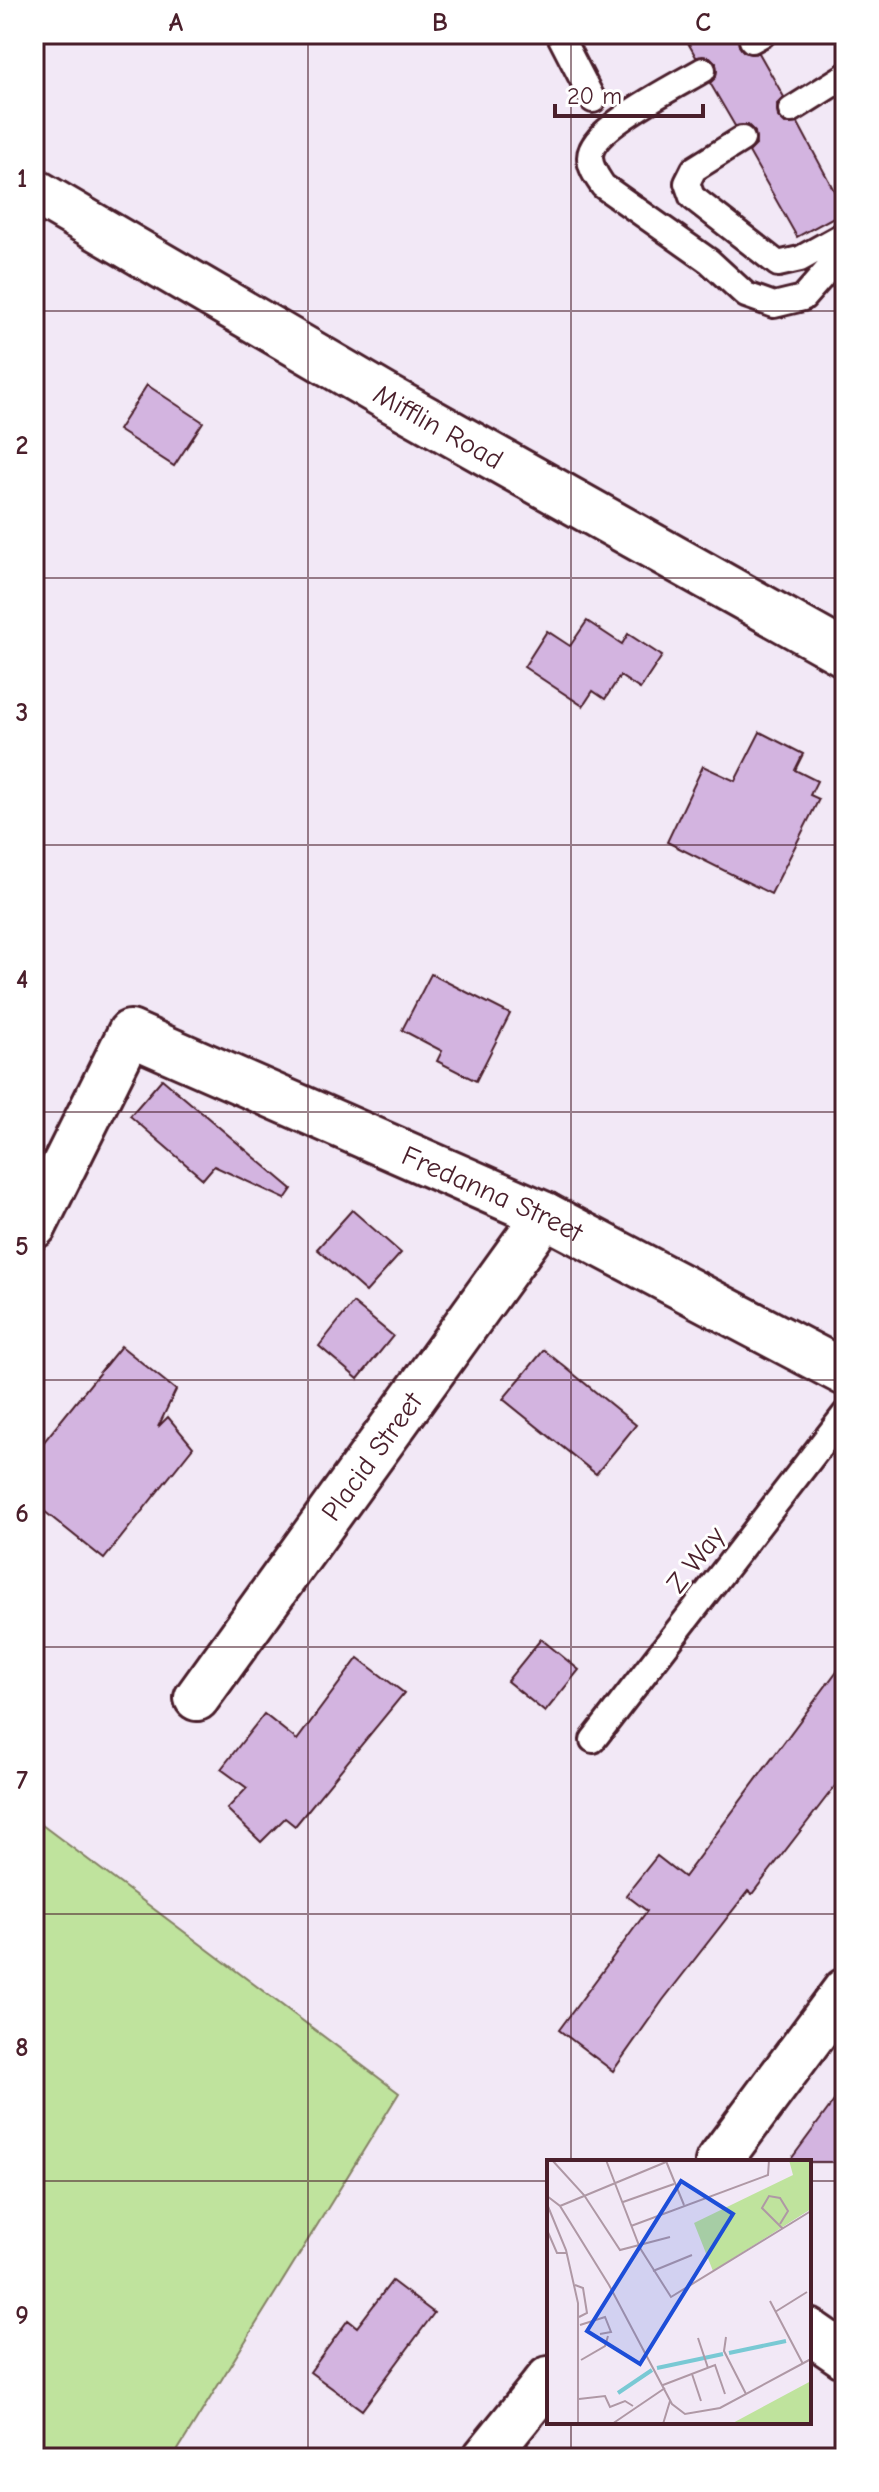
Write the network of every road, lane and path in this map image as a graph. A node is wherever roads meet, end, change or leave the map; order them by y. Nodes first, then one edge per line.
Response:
1 (559, 34) edge
2 (703, 70) dead end
3 (845, 76) edge
4 (593, 100) dead end
5 (791, 110) dead end
6 (742, 139) dead end
7 (34, 191) edge
8 (845, 234) edge
9 (845, 250) edge
10 (845, 654) edge
11 (545, 1215) junction
12 (34, 1226) edge
13 (845, 1373) edge
14 (845, 1414) edge
15 (197, 1698) dead end
16 (593, 1740) dead end
17 (845, 1991) edge
18 (719, 2160) edge
19 (811, 2332) edge
20 (845, 2356) edge
21 (547, 2381) edge
22 (485, 2458) edge

1 - 4 lane
2 - 9 lane
3 - 5 lane
6 - 8 lane
7 - 10 street, Mifflin Road
11 - 12 street, Fredanna Street
11 - 13 street, Fredanna Street
11 - 15 street, Placid Street
14 - 16 lane, Z Way
17 - 18 street
19 - 20 street
21 - 22 street

